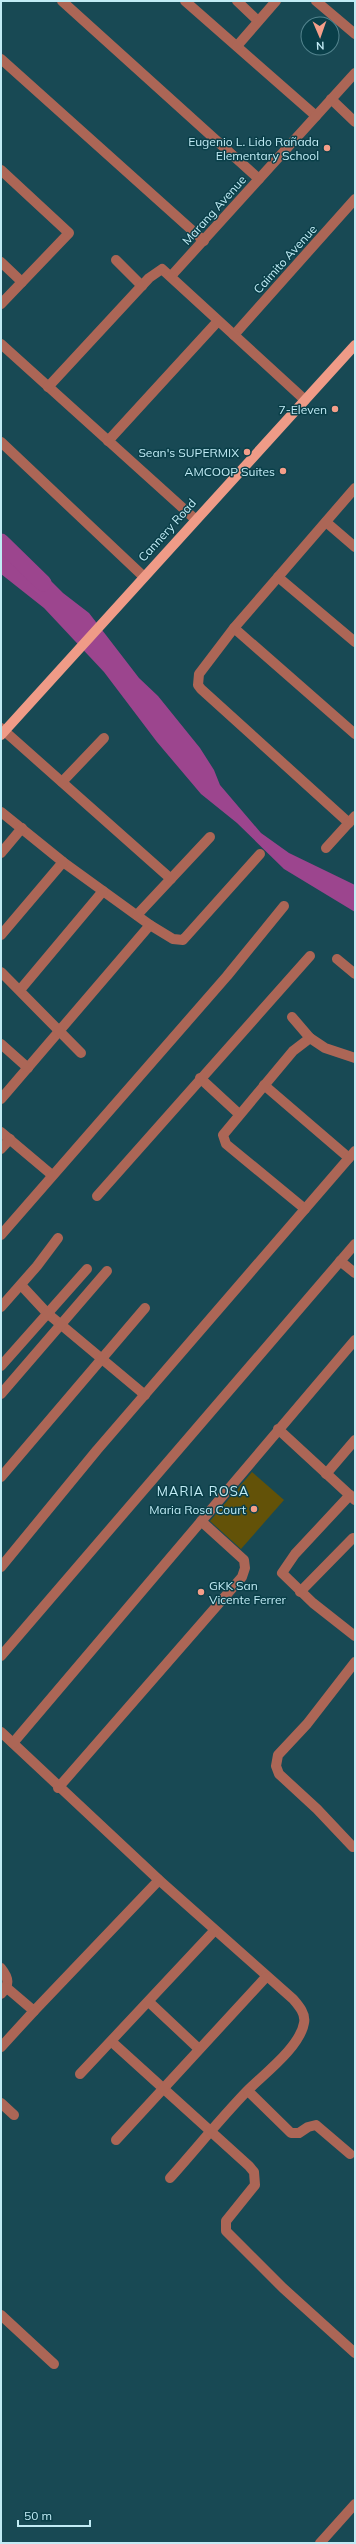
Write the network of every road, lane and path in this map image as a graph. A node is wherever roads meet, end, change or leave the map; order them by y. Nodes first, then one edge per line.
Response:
1 (62, 1) edge
2 (185, 1) edge
3 (237, 1) edge
4 (276, 1) edge
5 (316, 1) edge
6 (258, 21) junction
7 (355, 34) edge
8 (237, 46) junction
9 (5, 62) edge
10 (1, 73) edge
11 (355, 73) edge
12 (331, 100) junction
13 (316, 116) junction
14 (355, 122) edge
15 (1, 170) edge
16 (259, 179) junction
17 (355, 199) edge
18 (204, 241) junction
19 (116, 260) dead end
20 (1, 262) edge
21 (172, 276) junction
22 (22, 282) junction
23 (142, 286) junction
24 (1, 304) edge
25 (218, 321) junction
26 (234, 336) junction
27 (1, 344) edge
28 (354, 350) edge
29 (48, 387) junction
30 (305, 400) junction
31 (108, 441) junction
32 (1, 442) edge
33 (355, 488) edge
34 (195, 519) junction
35 (326, 522) junction
36 (355, 547) edge
37 (143, 576) junction
38 (278, 577) junction
39 (234, 628) junction
40 (355, 642) edge
41 (2, 731) edge
42 (355, 734) edge
43 (104, 738) dead end
44 (62, 782) junction
45 (1, 812) edge
46 (352, 820) edge
47 (22, 828) junction
48 (210, 837) dead end
49 (326, 848) dead end
50 (1, 853) edge
51 (260, 854) dead end
52 (63, 862) junction
53 (171, 879) junction
54 (103, 891) junction
55 (284, 906) dead end
56 (137, 915) junction
57 (150, 925) junction
58 (1, 935) edge
59 (310, 956) dead end
60 (337, 959) dead end
61 (1, 972) edge
62 (355, 974) edge
63 (20, 990) junction
64 (292, 1017) dead end
65 (60, 1031) junction
66 (310, 1038) junction
67 (1, 1044) edge
68 (81, 1053) dead end
69 (355, 1058) edge
70 (28, 1068) junction
71 (200, 1078) junction
72 (264, 1085) junction
73 (1, 1099) edge
74 (239, 1114) junction
75 (1, 1132) edge
76 (10, 1139) junction
77 (1, 1149) edge
78 (352, 1154) edge
79 (52, 1175) junction
80 (97, 1196) dead end
81 (304, 1209) junction
82 (1, 1235) edge
83 (58, 1238) dead end
84 (355, 1244) edge
85 (340, 1260) junction
86 (87, 1269) dead end
87 (106, 1271) dead end
88 (355, 1274) edge
89 (20, 1285) junction
90 (1, 1307) edge
91 (145, 1308) dead end
92 (47, 1313) junction
93 (59, 1324) junction
94 (355, 1340) edge
95 (101, 1359) junction
96 (1, 1366) edge
97 (1, 1394) edge
98 (145, 1395) junction
99 (278, 1429) junction
100 (355, 1440) edge
101 (326, 1474) junction
102 (1, 1477) edge
103 (352, 1497) edge
104 (201, 1521) junction
105 (353, 1538) dead end
106 (1, 1567) edge
107 (300, 1592) junction
108 (355, 1636) edge
109 (1, 1656) edge
110 (355, 1662) edge
111 (1, 1732) edge
112 (13, 1743) junction
113 (58, 1788) junction
114 (353, 1847) dead end
115 (158, 1880) junction
116 (214, 1931) junction
117 (1, 1968) edge
118 (266, 1977) junction
119 (4, 1991) edge
120 (149, 2002) junction
121 (34, 2011) junction
122 (112, 2042) junction
123 (1, 2047) edge
124 (199, 2049) junction
125 (80, 2074) dead end
126 (163, 2089) junction
127 (248, 2091) junction
128 (1, 2103) edge
129 (14, 2116) dead end
130 (210, 2133) junction
131 (116, 2140) dead end
132 (350, 2154) dead end
133 (170, 2178) dead end
134 (1, 2315) edge
135 (355, 2353) edge
136 (54, 2364) dead end
137 (355, 2504) edge
138 (320, 2543) edge

1 - 16 street
2 - 8 street
3 - 6 street
4 - 6 street
5 - 7 street
6 - 8 street
8 - 13 street
9 - 10 street
9 - 18 street
11 - 12 street, Marang Avenue
12 - 13 street, Marang Avenue
12 - 14 street
13 - 16 street, Marang Avenue
15 - 22 street
16 - 18 street, Marang Avenue
17 - 26 street, Caimito Avenue
18 - 21 street, Marang Avenue
19 - 23 street
20 - 22 street
21 - 23 street
21 - 25 street
22 - 24 street
23 - 29 street
25 - 26 street
25 - 31 street
26 - 30 street
27 - 29 street
28 - 30 main road, Cannery Road
29 - 31 street
30 - 34 main road, Cannery Road
31 - 34 street
32 - 37 street
33 - 35 street
34 - 37 main road, Cannery Road
35 - 36 street
35 - 38 street
37 - 41 main road, Cannery Road
38 - 39 street
38 - 40 street
39 - 42 street
39 - 46 street
41 - 44 street
43 - 44 street
44 - 53 street
45 - 47 street
46 - 49 street
47 - 50 street
47 - 52 street
48 - 53 street
51 - 57 street
52 - 54 street
52 - 58 street
53 - 56 street
54 - 56 street
54 - 63 street
55 - 79 street
56 - 57 street
57 - 65 street
59 - 71 street
60 - 62 street
61 - 63 street
63 - 65 street
64 - 66 street
65 - 68 street
65 - 70 street
66 - 69 street
66 - 72 street
67 - 70 street
70 - 73 street
71 - 74 street
71 - 80 street
72 - 74 street
72 - 78 street
74 - 81 street
75 - 76 street
76 - 77 street
76 - 79 street
78 - 81 street
79 - 82 street
81 - 98 street
83 - 89 street
84 - 85 street
85 - 88 street
85 - 109 street
86 - 92 street
87 - 93 street
89 - 90 street
89 - 92 street
91 - 95 street
92 - 93 street
92 - 96 street
93 - 95 street
93 - 97 street
94 - 99 street
95 - 98 street
95 - 102 street
98 - 106 street
99 - 101 street
99 - 104 street
100 - 101 street
101 - 103 street
103 - 107 street
104 - 112 street
104 - 113 street
105 - 107 street
107 - 108 street
110 - 114 street
111 - 112 street
112 - 113 street
113 - 115 street
115 - 116 street
115 - 121 street
116 - 118 street
116 - 120 street
117 - 119 street
118 - 124 street
118 - 127 street
119 - 121 street
120 - 122 street
120 - 124 street
121 - 123 street
122 - 125 street
122 - 126 street
124 - 126 street
126 - 130 street
126 - 131 street
127 - 130 street
127 - 132 street
128 - 129 street
130 - 133 street
130 - 135 street
134 - 136 street
137 - 138 street

